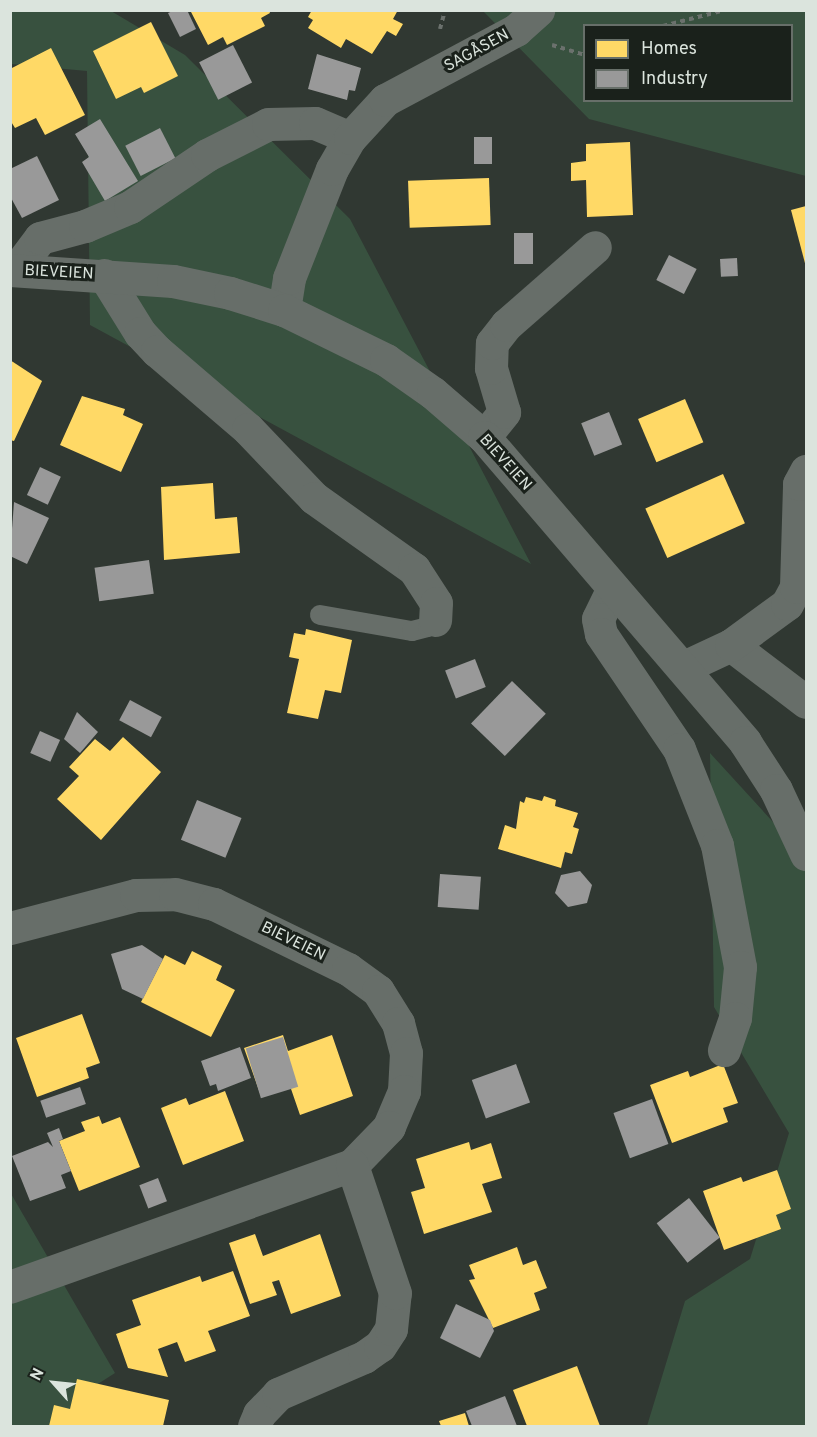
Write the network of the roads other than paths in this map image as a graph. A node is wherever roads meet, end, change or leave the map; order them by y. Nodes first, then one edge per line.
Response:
1 (538, 10) edge
2 (350, 138) junction
3 (595, 247) dead end
4 (14, 270) edge
5 (104, 275) junction
6 (284, 310) junction
7 (484, 437) junction
8 (807, 471) edge
9 (613, 588) junction
10 (320, 615) dead end
11 (435, 620) joint
12 (731, 645) junction
13 (684, 668) junction
14 (807, 702) edge
15 (807, 854) edge
16 (10, 928) edge
17 (724, 1050) dead end
18 (352, 1166) junction
19 (10, 1287) edge
20 (254, 1426) edge

1 - 2 street, SAGÅSEN
2 - 4 street
2 - 6 street
3 - 7 street
4 - 5 street, BIEVEIEN
5 - 6 street, BIEVEIEN
5 - 11 street
6 - 7 street, BIEVEIEN
7 - 9 street, BIEVEIEN
8 - 12 street
9 - 13 street, BIEVEIEN
9 - 17 street
10 - 11 lane
12 - 13 street
12 - 14 street
13 - 15 street, BIEVEIEN
16 - 18 street, BIEVEIEN
18 - 19 street, BIEVEIEN
18 - 20 street

